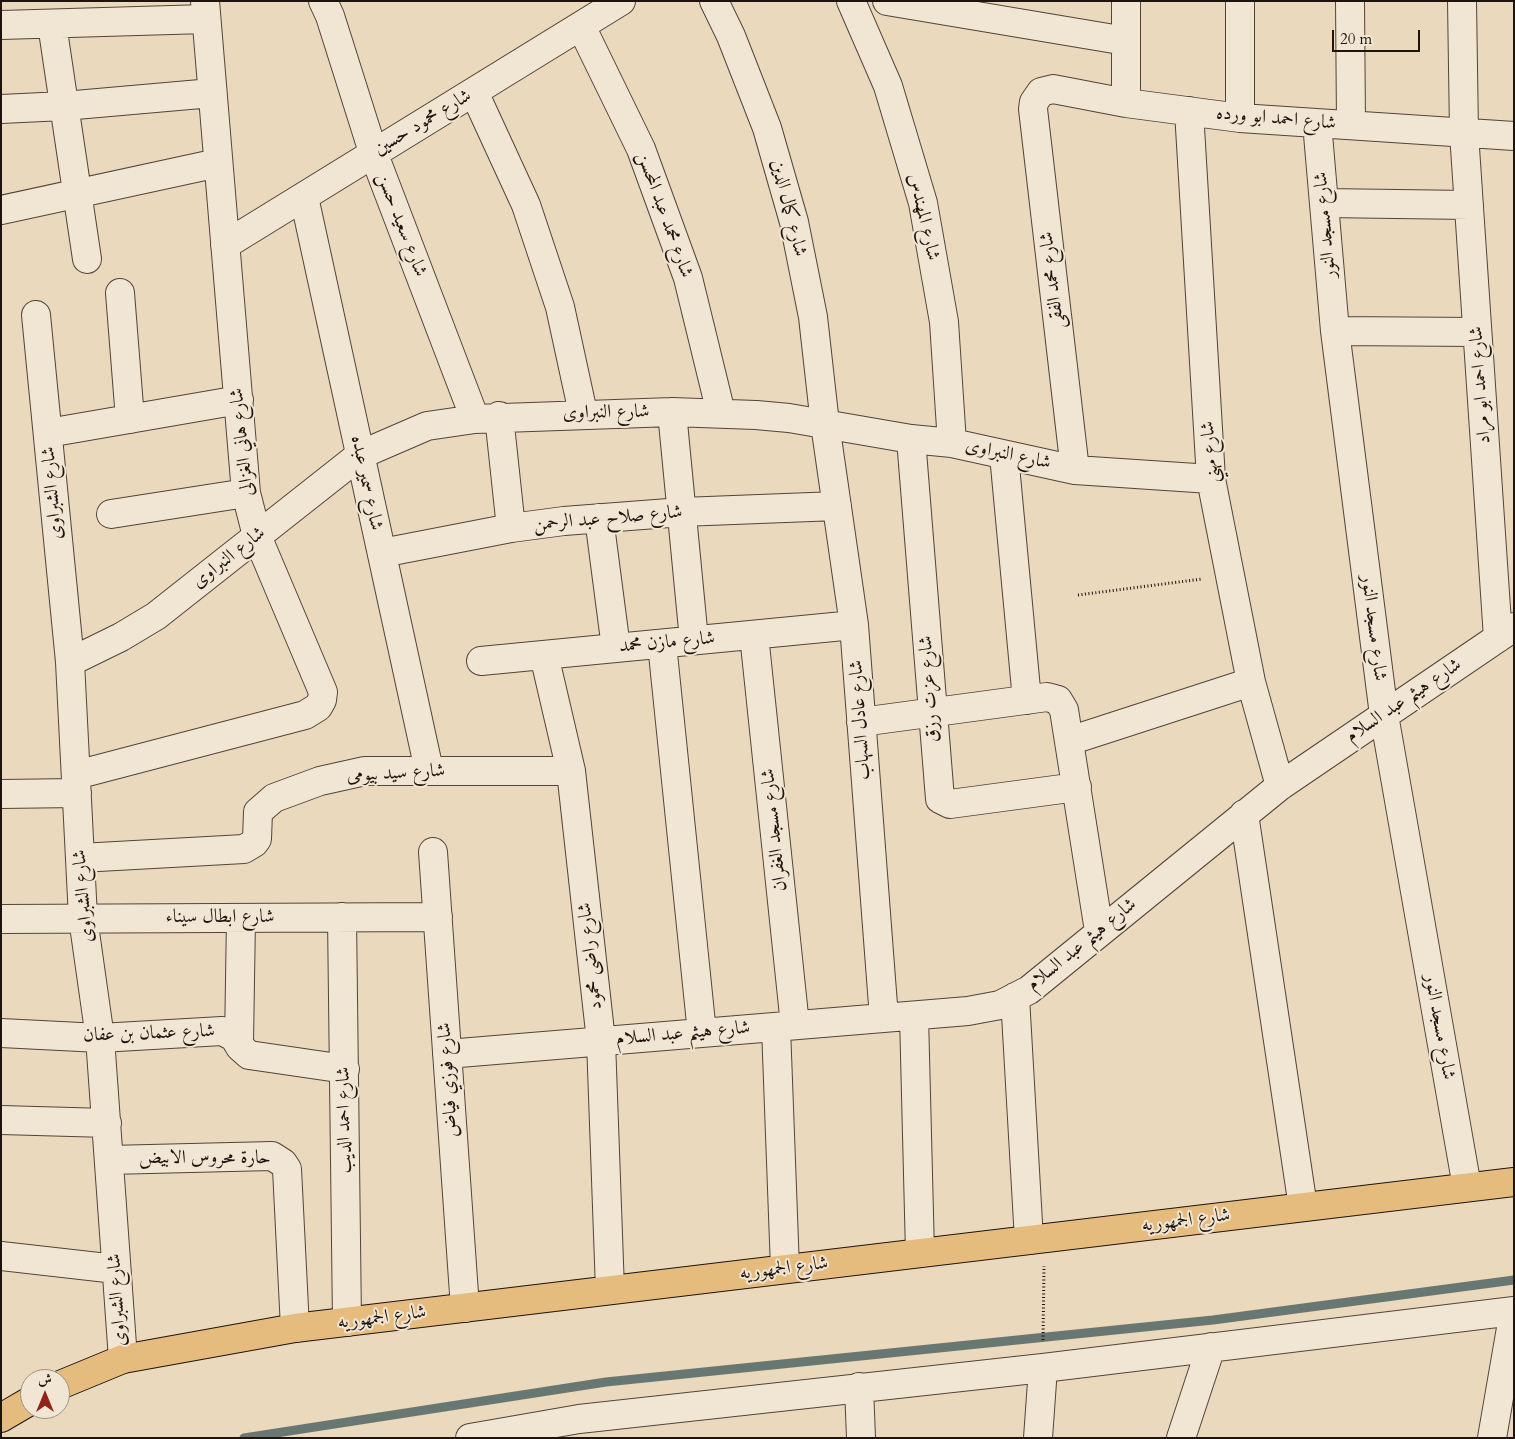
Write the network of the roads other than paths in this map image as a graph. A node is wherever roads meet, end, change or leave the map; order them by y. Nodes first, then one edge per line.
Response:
1 (323, 1) edge
2 (621, 1) edge
3 (714, 1) edge
4 (851, 1) edge
5 (887, 1) edge
6 (1126, 1) edge
7 (1240, 1) edge
8 (1350, 1) edge
9 (1462, 1) edge
10 (206, 10) edge
11 (52, 24) junction
12 (1, 25) edge
13 (581, 26) junction
14 (1126, 41) junction
15 (474, 92) junction
16 (1041, 92) joint
17 (212, 93) junction
18 (1126, 103) junction
19 (64, 106) junction
20 (1, 109) edge
21 (1188, 111) junction
22 (1240, 118) junction
23 (1317, 123) junction
24 (1351, 125) junction
25 (1464, 132) junction
26 (1514, 136) edge
27 (373, 152) junction
28 (218, 163) junction
29 (78, 192) junction
30 (304, 197) junction
31 (1324, 203) junction
32 (1469, 204) junction
33 (1, 210) edge
34 (225, 245) junction
35 (87, 258) dead end
36 (120, 293) dead end
37 (36, 315) dead end
38 (1335, 330) junction
39 (1478, 332) junction
40 (238, 400) junction
41 (672, 412) junction
42 (583, 413) junction
43 (721, 413) junction
44 (487, 417) junction
45 (130, 419) junction
46 (825, 424) junction
47 (48, 433) junction
48 (911, 439) junction
49 (952, 443) junction
50 (360, 455) junction
51 (1004, 455) junction
52 (1075, 470) junction
53 (1211, 479) junction
54 (246, 493) junction
55 (837, 506) junction
56 (682, 512) junction
57 (111, 514) dead end
58 (599, 518) junction
59 (511, 528) junction
60 (257, 536) junction
61 (382, 553) junction
62 (854, 625) junction
63 (1506, 632) edge
64 (754, 635) junction
65 (694, 640) junction
66 (662, 644) junction
67 (616, 648) junction
68 (544, 655) junction
69 (480, 661) dead end
70 (70, 662) junction
71 (1252, 682) junction
72 (1027, 700) junction
73 (931, 713) junction
74 (1384, 715) junction
75 (861, 722) junction
76 (1069, 741) junction
77 (430, 770) junction
78 (571, 771) junction
79 (76, 784) junction
80 (1280, 786) junction
81 (1077, 787) junction
82 (1, 794) edge
83 (1244, 814) junction
84 (433, 852) dead end
85 (80, 858) junction
86 (342, 917) junction
87 (438, 917) junction
88 (84, 918) junction
89 (241, 918) junction
90 (1, 919) edge
91 (1098, 932) junction
92 (1015, 997) junction
93 (914, 1016) junction
94 (884, 1018) junction
95 (786, 1026) junction
96 (1, 1033) edge
97 (702, 1033) junction
98 (100, 1038) junction
99 (600, 1041) junction
100 (238, 1042) junction
101 (447, 1054) junction
102 (344, 1069) junction
103 (1, 1120) edge
104 (107, 1123) junction
105 (109, 1160) junction
106 (1514, 1182) edge
107 (1467, 1187) junction
108 (1303, 1207) junction
109 (1029, 1240) junction
110 (920, 1253) junction
111 (1, 1256) edge
112 (116, 1269) junction
113 (785, 1269) junction
114 (610, 1290) junction
115 (464, 1308) junction
116 (1514, 1311) edge
117 (348, 1322) junction
118 (295, 1328) junction
119 (1211, 1348) junction
120 (123, 1359) junction
121 (1043, 1359) junction
122 (70, 1382) edge
123 (859, 1387) junction
124 (20, 1407) edge
125 (1, 1418) edge
126 (579, 1428) edge
127 (470, 1438) edge
128 (861, 1438) edge
129 (1038, 1438) edge
130 (1181, 1438) edge
131 (1492, 1438) edge

1 - 27 street, شارع سعيد حسن
2 - 13 street, شارع محمود حسين
3 - 46 street, شارع كمال الدين
4 - 49 street, شارع المهندس
5 - 14 street
6 - 14 street
7 - 22 street
8 - 24 street
9 - 25 street, شارع احمد ابو مراد
10 - 11 street
10 - 17 street, شارع هاني الغزالى
11 - 12 street
11 - 19 street
13 - 15 street, شارع محمود حسين
13 - 43 street, شارع محمد عبد المحسن
14 - 18 street
15 - 27 street, شارع محمود حسين
15 - 42 street
16 - 18 street, شارع احمد ابو ورده
16 - 52 street, شارع محمد الفقى
17 - 19 street
17 - 28 street, شارع هاني الغزالى
18 - 21 street, شارع احمد ابو ورده
19 - 20 street
19 - 29 street
21 - 22 street, شارع احمد ابو ورده
21 - 53 street, شارع مهني
22 - 23 street, شارع احمد ابو ورده
23 - 24 street, شارع احمد ابو ورده
23 - 31 street, شارع مسجد النور
24 - 25 street, شارع احمد ابو ورده
25 - 26 street, شارع احمد ابو ورده
25 - 32 street, شارع احمد ابو مراد
27 - 30 street, شارع محمود حسين
27 - 44 street, شارع سعيد حسن
28 - 29 street
28 - 34 street, شارع هاني الغزالى
29 - 33 street
29 - 35 street
30 - 34 street, شارع محمود حسين
30 - 50 street, شارع سمير عبده
31 - 32 street
31 - 38 street, شارع مسجد النور
32 - 39 street, شارع احمد ابو مراد
34 - 40 street, شارع هاني الغزالى
36 - 45 street
37 - 47 street, شارع الشبراوى
38 - 39 street
38 - 74 street, شارع مسجد النور
39 - 63 street, شارع احمد ابو مراد
40 - 45 street, شارع الشبراوى
40 - 54 street, شارع هاني الغزالى
41 - 42 street, شارع النبراوى
41 - 43 street, شارع النبراوى
41 - 56 street
42 - 44 street, شارع النبراوى
43 - 46 street, شارع النبراوى
44 - 50 street, شارع النبراوى
44 - 59 street, شارع سعيد حسن
45 - 47 street, شارع الشبراوى
46 - 48 street, شارع النبراوى
46 - 55 street, شارع عادل السهاب
47 - 70 street, شارع الشبراوى
48 - 49 street, شارع النبراوى
48 - 73 street, شارع عزت رزق
49 - 51 street, شارع النبراوى
50 - 60 street, شارع النبراوى
50 - 61 street, شارع سمير عبده
51 - 52 street, شارع النبراوى
51 - 72 street
52 - 53 street, شارع النبراوى
53 - 71 street, شارع مهني
54 - 57 street
54 - 60 street, شارع هاني الغزالى
55 - 56 street, شارع صلاح عبد الرحمن
55 - 62 street, شارع عادل السهاب
56 - 58 street, شارع صلاح عبد الرحمن
56 - 65 street
58 - 59 street, شارع صلاح عبد الرحمن
58 - 67 street
59 - 61 street, شارع صلاح عبد الرحمن
60 - 70 street, شارع النبراوى
60 - 79 street, شارع هاني الغزالى
61 - 77 street, شارع سمير عبده
62 - 64 street, شارع مازن محمد
62 - 75 street, شارع عادل السهاب
63 - 74 street, شارع هيثم عبد السلام
64 - 65 street, شارع مازن محمد
64 - 95 street, شارع مسجد الغفران
65 - 66 street, شارع مازن محمد
66 - 67 street, شارع مازن محمد
66 - 97 street
67 - 68 street, شارع مازن محمد
68 - 69 street, شارع مازن محمد
68 - 78 street, شارع راضى محمود
70 - 79 street, شارع الشبراوى
71 - 76 street
71 - 80 street, شارع مهني
72 - 73 street
72 - 76 street
73 - 75 street
73 - 81 street, شارع عزت رزق
74 - 80 street, شارع هيثم عبد السلام
74 - 107 street, شارع مسجد النور
75 - 94 street, شارع عادل السهاب
76 - 81 street
77 - 78 street, شارع سيد بيومى
77 - 85 street, شارع سيد بيومى
78 - 99 street, شارع راضى محمود
79 - 82 street, شارع هاني الغزالى
79 - 85 street, شارع الشبراوى
80 - 83 street, شارع هيثم عبد السلام
81 - 91 street
83 - 91 street, شارع هيثم عبد السلام
83 - 108 street
84 - 87 street, شارع فوزي فياض
85 - 88 street, شارع الشبراوى
86 - 87 street, شارع ابطال سيناء
86 - 89 street, شارع ابطال سيناء
86 - 102 street, شارع احمد الديب
87 - 101 street, شارع فوزي فياض
88 - 89 street, شارع ابطال سيناء
88 - 90 street, شارع ابطال سيناء
88 - 98 street, شارع الشبراوى
89 - 100 street
91 - 92 street, شارع هيثم عبد السلام
92 - 93 street, شارع هيثم عبد السلام
92 - 109 street
93 - 94 street, شارع هيثم عبد السلام
93 - 110 street
94 - 95 street, شارع هيثم عبد السلام
95 - 97 street, شارع هيثم عبد السلام
95 - 113 street, شارع مسجد الغفران
96 - 98 street, شارع عثمان بن عفان
97 - 99 street, شارع هيثم عبد السلام
98 - 100 street, شارع عثمان بن عفان
98 - 104 street, شارع الشبراوى
99 - 101 street, شارع هيثم عبد السلام
99 - 114 street, شارع راضى محمود
100 - 102 street, شارع عثمان بن عفان
101 - 115 street, شارع فوزي فياض
102 - 117 street, شارع احمد الديب
103 - 104 street
104 - 105 street, شارع الشبراوى
105 - 112 street, شارع الشبراوى
105 - 118 street, حارة محروس الابيض
106 - 107 main road, شارع الجمهوريه
107 - 108 main road, شارع الجمهوريه
108 - 109 main road, شارع الجمهوريه
109 - 110 main road, شارع الجمهوريه
110 - 113 main road, شارع الجمهوريه
111 - 112 street
112 - 120 street, شارع الشبراوى
113 - 114 main road, شارع الجمهوريه
114 - 115 main road, شارع الجمهوريه
115 - 117 main road, شارع الجمهوريه
116 - 119 street
116 - 131 street
117 - 118 main road, شارع الجمهوريه
118 - 120 main road, شارع الجمهوريه
119 - 121 street
119 - 130 street
120 - 122 main road, شارع الجمهوريه
121 - 123 street
121 - 129 street
123 - 126 street
123 - 128 street
124 - 125 main road
126 - 127 street

